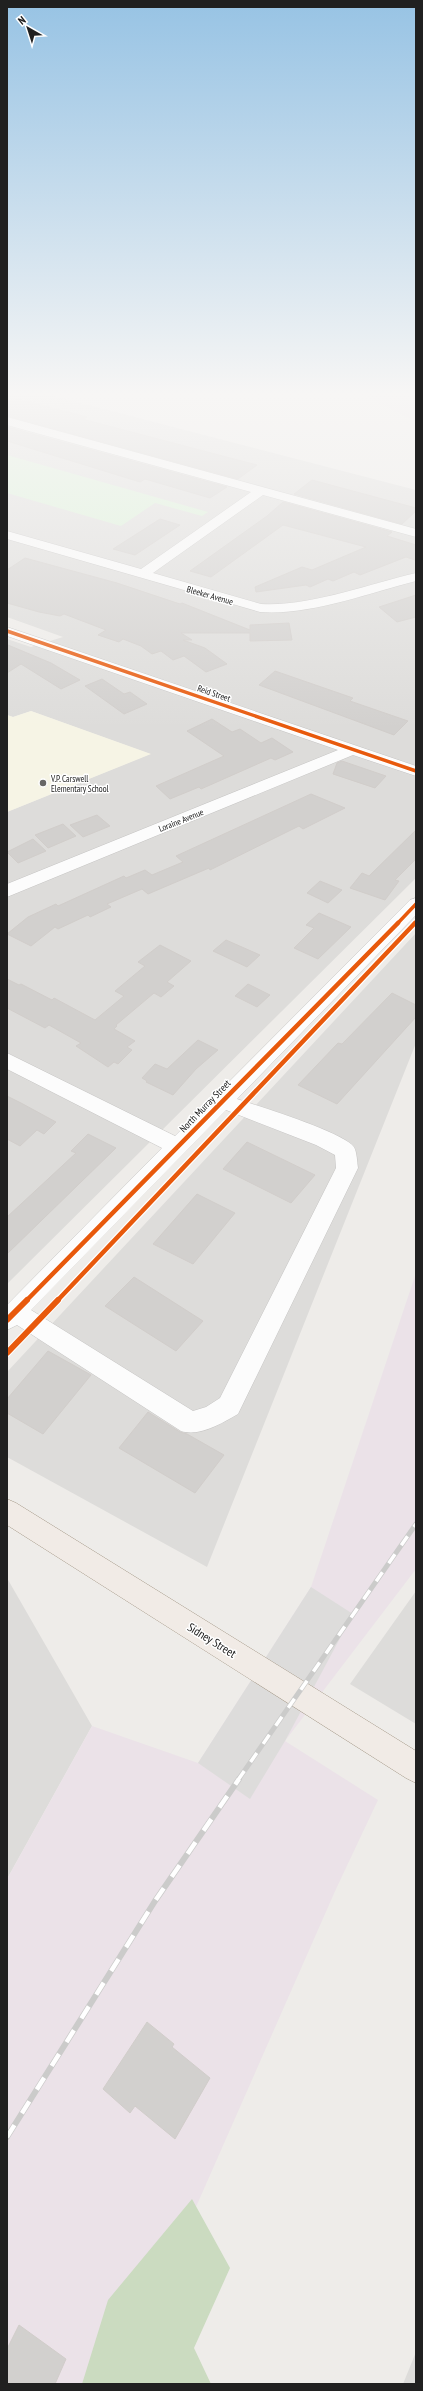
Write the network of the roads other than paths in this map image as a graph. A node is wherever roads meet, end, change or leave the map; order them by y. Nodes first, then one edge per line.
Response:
1 (238, 507) edge
2 (318, 507) edge
3 (416, 533) edge
4 (7, 535) edge
5 (143, 574) junction
6 (416, 577) edge
7 (7, 631) edge
8 (354, 749) junction
9 (416, 771) edge
10 (7, 891) edge
11 (416, 904) edge
12 (7, 1060) edge
13 (222, 1101) junction
14 (178, 1147) junction
15 (11, 1316) edge
16 (7, 1511) edge
17 (416, 1768) edge

1 - 5 street
2 - 3 street
4 - 5 street, Bleeker Avenue
5 - 6 street, Bleeker Avenue
7 - 8 street, Reid Street
8 - 9 street, Reid Street
8 - 10 street, Loraine Avenue
11 - 13 street, North Murray Street
12 - 14 street
13 - 14 street, North Murray Street
13 - 15 street
14 - 15 street, North Murray Street
16 - 17 main road, Sidney Street

